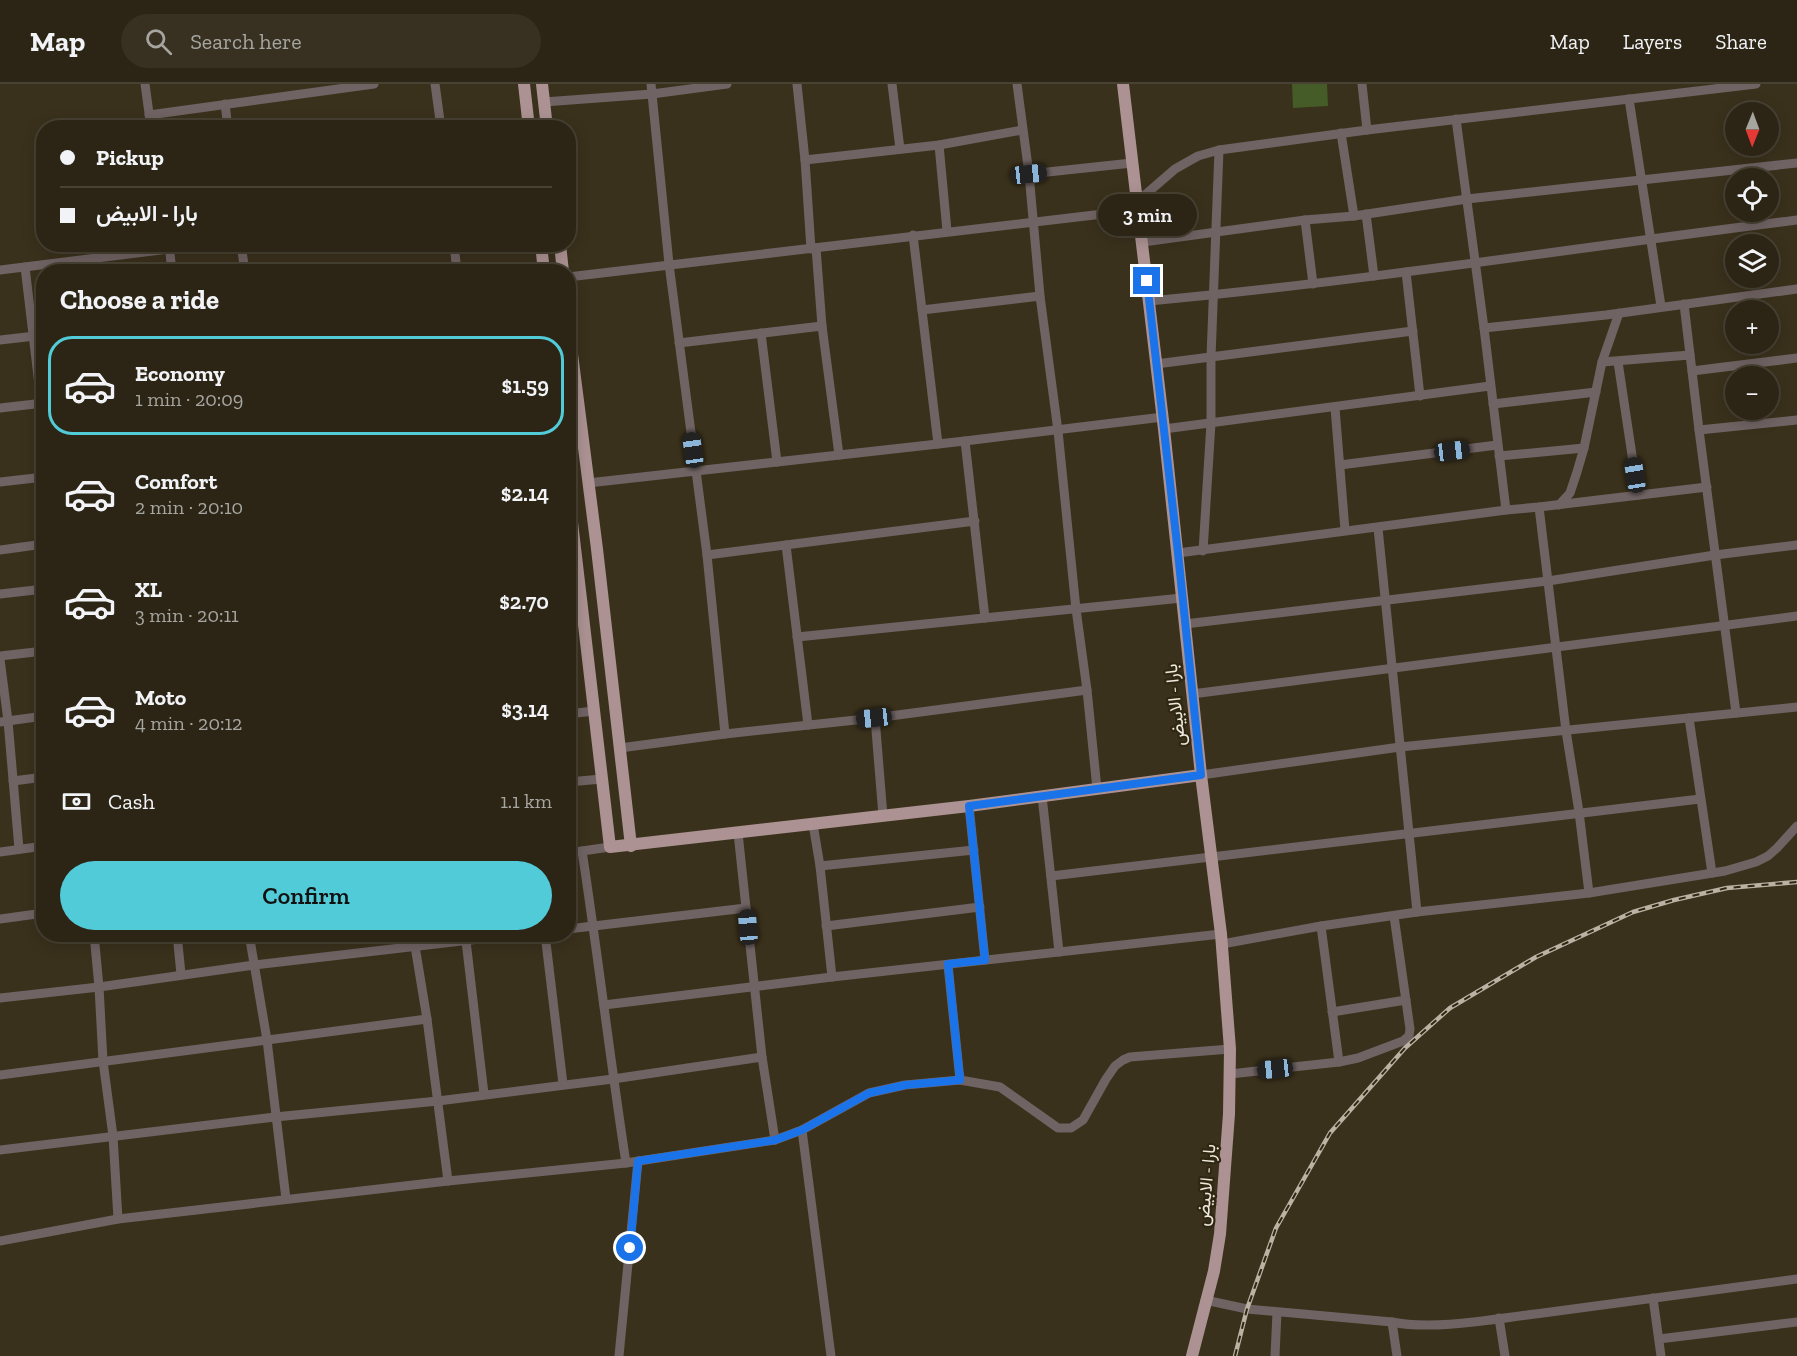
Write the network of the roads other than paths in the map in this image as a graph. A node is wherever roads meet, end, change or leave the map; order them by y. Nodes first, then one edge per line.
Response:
1 (145, 84) edge
2 (291, 84) edge
3 (374, 84) edge
4 (435, 84) edge
5 (524, 84) edge
6 (542, 84) edge
7 (727, 84) edge
8 (797, 84) edge
9 (892, 84) edge
10 (1017, 84) edge
11 (1124, 84) edge
12 (1362, 84) edge
13 (1756, 84) edge
14 (1678, 88) edge
15 (651, 89) edge
16 (293, 96) junction
17 (1629, 99) junction
18 (544, 102) junction
19 (225, 104) junction
20 (149, 115) junction
21 (1456, 119) junction
22 (150, 120) edge
23 (227, 120) edge
24 (440, 120) edge
25 (528, 120) edge
26 (546, 120) edge
27 (1022, 130) junction
28 (1367, 130) junction
29 (1341, 133) junction
30 (939, 145) junction
31 (900, 149) junction
32 (1219, 150) junction
33 (805, 160) junction
34 (1132, 163) junction
35 (1797, 163) edge
36 (1029, 174) junction
37 (1643, 181) junction
38 (1467, 199) junction
39 (1138, 201) junction
40 (1366, 214) junction
41 (1354, 216) junction
42 (1305, 220) junction
43 (1797, 220) edge
44 (1034, 223) junction
45 (947, 231) junction
46 (1216, 233) junction
47 (913, 236) junction
48 (1651, 238) junction
49 (1143, 242) junction
50 (814, 249) junction
51 (133, 252) edge
52 (1475, 262) junction
53 (47, 264) edge
54 (669, 264) junction
55 (36, 265) edge
56 (25, 267) junction
57 (0, 270) edge
58 (1406, 272) junction
59 (576, 276) edge
60 (1374, 276) junction
61 (1313, 284) junction
62 (1797, 289) edge
63 (1214, 295) junction
64 (1040, 296) junction
65 (1149, 301) junction
66 (1684, 304) junction
67 (1661, 306) junction
68 (922, 310) junction
69 (1619, 313) junction
70 (36, 325) edge
71 (822, 327) junction
72 (1484, 328) junction
73 (1413, 331) junction
74 (761, 333) junction
75 (36, 335) edge
76 (0, 340) edge
77 (680, 343) junction
78 (1690, 355) junction
79 (1211, 357) junction
80 (1797, 358) edge
81 (1602, 362) junction
82 (1618, 362) junction
83 (1156, 364) junction
84 (1692, 371) junction
85 (1490, 386) junction
86 (576, 387) edge
87 (1596, 392) junction
88 (1420, 396) junction
89 (1493, 404) junction
90 (36, 405) edge
91 (0, 408) edge
92 (1335, 408) junction
93 (1797, 420) edge
94 (1164, 423) junction
95 (1211, 423) junction
96 (1699, 430) junction
97 (1058, 431) junction
98 (965, 441) junction
99 (938, 444) junction
100 (1497, 445) junction
101 (1584, 448) junction
102 (839, 455) junction
103 (1499, 456) junction
104 (777, 462) junction
105 (1340, 465) junction
106 (696, 471) junction
107 (36, 478) edge
108 (0, 482) edge
109 (588, 483) junction
110 (1707, 487) junction
111 (1638, 495) junction
112 (1559, 505) junction
113 (1539, 507) junction
114 (1506, 510) junction
115 (975, 521) junction
116 (1378, 528) junction
117 (1345, 531) junction
118 (1797, 544) edge
119 (36, 545) edge
120 (786, 545) junction
121 (0, 550) edge
122 (1203, 551) junction
123 (1178, 553) junction
124 (707, 555) junction
125 (1715, 555) junction
126 (576, 579) edge
127 (1548, 581) junction
128 (36, 590) edge
129 (0, 594) edge
130 (1182, 598) junction
131 (1384, 601) junction
132 (1076, 609) junction
133 (1797, 616) edge
134 (985, 618) junction
135 (1185, 624) junction
136 (1725, 626) junction
137 (797, 637) junction
138 (1556, 646) junction
139 (36, 652) edge
140 (0, 658) edge
141 (1392, 668) junction
142 (1087, 690) junction
143 (1192, 694) junction
144 (1797, 707) edge
145 (594, 711) junction
146 (576, 713) edge
147 (1736, 713) junction
148 (36, 717) edge
149 (874, 718) junction
150 (1689, 718) junction
151 (4, 722) edge
152 (808, 725) junction
153 (1566, 731) junction
154 (725, 734) junction
155 (1400, 747) junction
156 (620, 748) junction
157 (1201, 775) junction
158 (36, 778) edge
159 (602, 778) junction
160 (13, 780) junction
161 (576, 781) edge
162 (1097, 789) junction
163 (1042, 796) junction
164 (1700, 799) junction
165 (969, 806) junction
166 (1579, 812) junction
167 (883, 816) junction
168 (813, 824) junction
169 (1797, 826) edge
170 (738, 833) junction
171 (1409, 834) junction
172 (631, 846) junction
173 (36, 847) edge
174 (610, 848) junction
175 (20, 849) junction
176 (974, 850) junction
177 (582, 851) junction
178 (0, 852) edge
179 (576, 852) edge
180 (1210, 857) junction
181 (820, 866) junction
182 (1712, 873) junction
183 (1051, 876) junction
184 (1589, 893) junction
185 (980, 907) junction
186 (746, 908) junction
187 (1417, 912) junction
188 (36, 915) edge
189 (1394, 916) junction
190 (0, 919) edge
191 (594, 926) junction
192 (826, 926) junction
193 (1321, 926) junction
194 (576, 928) edge
195 (1221, 939) junction
196 (95, 942) edge
197 (178, 942) edge
198 (250, 942) edge
199 (414, 942) edge
200 (451, 942) edge
201 (466, 942) edge
202 (546, 942) edge
203 (415, 947) junction
204 (1059, 952) junction
205 (985, 960) junction
206 (948, 964) junction
207 (254, 965) junction
208 (181, 974) junction
209 (832, 977) junction
210 (99, 987) junction
211 (753, 987) junction
212 (0, 998) edge
213 (1406, 1000) junction
214 (604, 1005) junction
215 (1332, 1012) junction
216 (427, 1019) junction
217 (267, 1040) junction
218 (1230, 1049) junction
219 (762, 1057) junction
220 (103, 1061) junction
221 (1340, 1062) junction
222 (1230, 1074) junction
223 (0, 1075) edge
224 (613, 1079) junction
225 (960, 1080) junction
226 (563, 1084) junction
227 (484, 1094) junction
228 (438, 1101) junction
229 (275, 1118) junction
230 (802, 1130) junction
231 (113, 1136) junction
232 (775, 1140) junction
233 (0, 1150) edge
234 (638, 1161) junction
235 (626, 1163) junction
236 (448, 1180) junction
237 (286, 1199) junction
238 (118, 1219) junction
239 (0, 1241) edge
240 (1797, 1279) edge
241 (1653, 1298) junction
242 (1205, 1300) junction
243 (1276, 1312) junction
244 (1500, 1318) junction
245 (1392, 1322) junction
246 (1797, 1322) edge
247 (1659, 1339) junction
248 (619, 1356) edge
249 (831, 1356) edge
250 (1192, 1356) edge
251 (1275, 1356) edge
252 (1397, 1356) edge
253 (1504, 1356) edge
254 (1661, 1356) edge

1 - 20 street
2 - 16 street
3 - 16 street
4 - 24 street
5 - 25 main road
6 - 18 main road
7 - 15 street
8 - 33 street
9 - 31 street
10 - 27 street
11 - 34 main road, بارا - الابيض
12 - 28 street
13 - 14 street
14 - 17 street
15 - 18 street
15 - 54 street
16 - 19 street
17 - 21 street
17 - 37 street
18 - 26 main road
19 - 20 street
19 - 23 street
20 - 22 street
21 - 28 street
21 - 38 street
27 - 30 street
27 - 36 street
28 - 29 street
29 - 32 street
29 - 41 street
30 - 31 street
30 - 45 street
31 - 33 street
32 - 39 street
32 - 46 street
33 - 50 street
34 - 36 street
34 - 39 main road, بارا - الابيض
35 - 37 street
36 - 44 street
37 - 38 street
37 - 48 street
38 - 40 street
38 - 52 street
39 - 44 street
39 - 49 main road, بارا - الابيض
40 - 41 street
40 - 60 street
41 - 42 street
42 - 46 street
42 - 61 street
43 - 48 street
44 - 45 street
44 - 64 street
45 - 47 street
46 - 49 street
46 - 63 street
47 - 50 street
47 - 68 street
48 - 52 street
48 - 67 street
49 - 65 main road, بارا - الابيض
50 - 54 street
50 - 71 street
51 - 53 street
52 - 58 street
52 - 72 street
54 - 59 street
54 - 77 street
55 - 56 street
56 - 57 street
56 - 70 street
58 - 60 street
58 - 73 street
60 - 61 street
61 - 63 street
62 - 66 street
63 - 65 street
63 - 79 street
64 - 68 street
64 - 97 street
65 - 83 main road, بارا - الابيض
66 - 67 street
66 - 78 street
67 - 69 street
68 - 99 street
69 - 72 street
69 - 81 street
71 - 74 street
71 - 102 street
72 - 85 street
73 - 79 street
73 - 88 street
74 - 77 street
74 - 104 street
75 - 76 street
77 - 106 street
78 - 82 street
78 - 84 street
79 - 83 street
79 - 95 street
80 - 84 street
81 - 82 street
81 - 87 street
82 - 111 street
83 - 94 main road, بارا - الابيض
84 - 96 street
85 - 88 street
85 - 89 street
86 - 109 main road
87 - 89 street
87 - 101 street
88 - 92 street
89 - 100 street
90 - 91 street
92 - 95 street
92 - 105 street
93 - 96 street
94 - 95 street
94 - 97 street
94 - 123 main road, بارا - الابيض
95 - 122 street
96 - 110 street
97 - 98 street
97 - 132 street
98 - 99 street
98 - 115 street
99 - 102 street
100 - 103 street
100 - 105 street
101 - 103 street
101 - 112 street
102 - 104 street
103 - 114 street
104 - 106 street
105 - 117 street
106 - 109 street
106 - 124 street
107 - 108 street
109 - 156 main road
110 - 111 street
110 - 125 street
111 - 112 street
112 - 113 street
113 - 114 street
113 - 127 street
114 - 116 street
115 - 120 street
115 - 134 street
116 - 117 street
116 - 131 street
117 - 122 street
118 - 125 street
119 - 121 street
120 - 124 street
120 - 137 street
122 - 123 street
123 - 130 main road, بارا - الابيض
124 - 154 street
125 - 127 street
125 - 136 street
126 - 145 main road
127 - 131 street
127 - 138 street
128 - 129 street
130 - 132 street
130 - 135 main road, بارا - الابيض
131 - 135 street
131 - 141 street
132 - 134 street
132 - 142 street
133 - 136 street
134 - 137 street
135 - 143 main road, بارا - الابيض
136 - 138 street
136 - 147 street
137 - 152 street
138 - 141 street
138 - 153 street
139 - 140 street
140 - 151 street
141 - 143 street
141 - 155 street
142 - 149 street
142 - 162 street
143 - 157 main road, بارا - الابيض
144 - 147 street
145 - 146 street
145 - 159 main road
147 - 150 street
148 - 151 street
149 - 152 street
149 - 167 street
150 - 153 street
150 - 164 street
151 - 160 street
152 - 154 street
153 - 155 street
153 - 166 street
154 - 156 street
155 - 157 street
155 - 171 street
156 - 172 main road
157 - 162 main road
157 - 180 main road, بارا - الابيض
158 - 160 street
159 - 161 street
159 - 174 main road
160 - 175 street
162 - 163 main road
163 - 165 main road
163 - 183 street
164 - 166 street
164 - 182 street
165 - 167 main road
165 - 176 street
166 - 171 street
166 - 184 street
167 - 168 main road
168 - 170 main road
168 - 181 street
169 - 182 street
170 - 172 main road
170 - 186 street
171 - 180 street
171 - 187 street
172 - 174 main road
173 - 175 street
174 - 177 street
175 - 178 street
176 - 181 street
176 - 185 street
177 - 179 street
177 - 191 street
180 - 183 street
180 - 195 main road, بارا - الابيض
181 - 192 street
182 - 184 street
183 - 204 street
184 - 187 street
185 - 192 street
185 - 205 street
186 - 191 street
186 - 211 street
187 - 189 street
188 - 190 street
189 - 193 street
189 - 213 street
191 - 194 street
191 - 214 street
192 - 209 street
193 - 195 street
193 - 215 street
195 - 204 street
195 - 218 main road, بارا - الابيض
196 - 210 street
197 - 208 street
198 - 207 street
199 - 203 street
200 - 203 street
201 - 227 street
202 - 226 street
203 - 207 street
203 - 216 street
204 - 205 street
205 - 206 street
206 - 209 street
206 - 225 street
207 - 208 street
207 - 217 street
208 - 210 street
209 - 211 street
210 - 212 street
210 - 220 street
211 - 214 street
211 - 219 street
213 - 215 street
213 - 221 street
214 - 224 street
215 - 221 street
216 - 217 street
216 - 228 street
217 - 220 street
217 - 229 street
218 - 222 main road, بارا - الابيض
218 - 225 street
219 - 224 street
219 - 232 street
220 - 223 street
220 - 231 street
221 - 222 street
222 - 242 main road, بارا - الابيض
224 - 226 street
224 - 235 street
225 - 230 street
226 - 227 street
227 - 228 street
228 - 229 street
228 - 236 street
229 - 231 street
229 - 237 street
230 - 232 street
230 - 249 street
231 - 233 street
231 - 238 street
232 - 234 street
234 - 235 street
234 - 248 street
235 - 236 street
236 - 237 street
237 - 238 street
238 - 239 street
240 - 241 street
241 - 244 street
241 - 247 street
242 - 243 street
242 - 250 main road, بارا - الابيض
243 - 245 street
243 - 251 street
244 - 245 street
244 - 253 street
245 - 252 street
246 - 247 street
247 - 254 street

